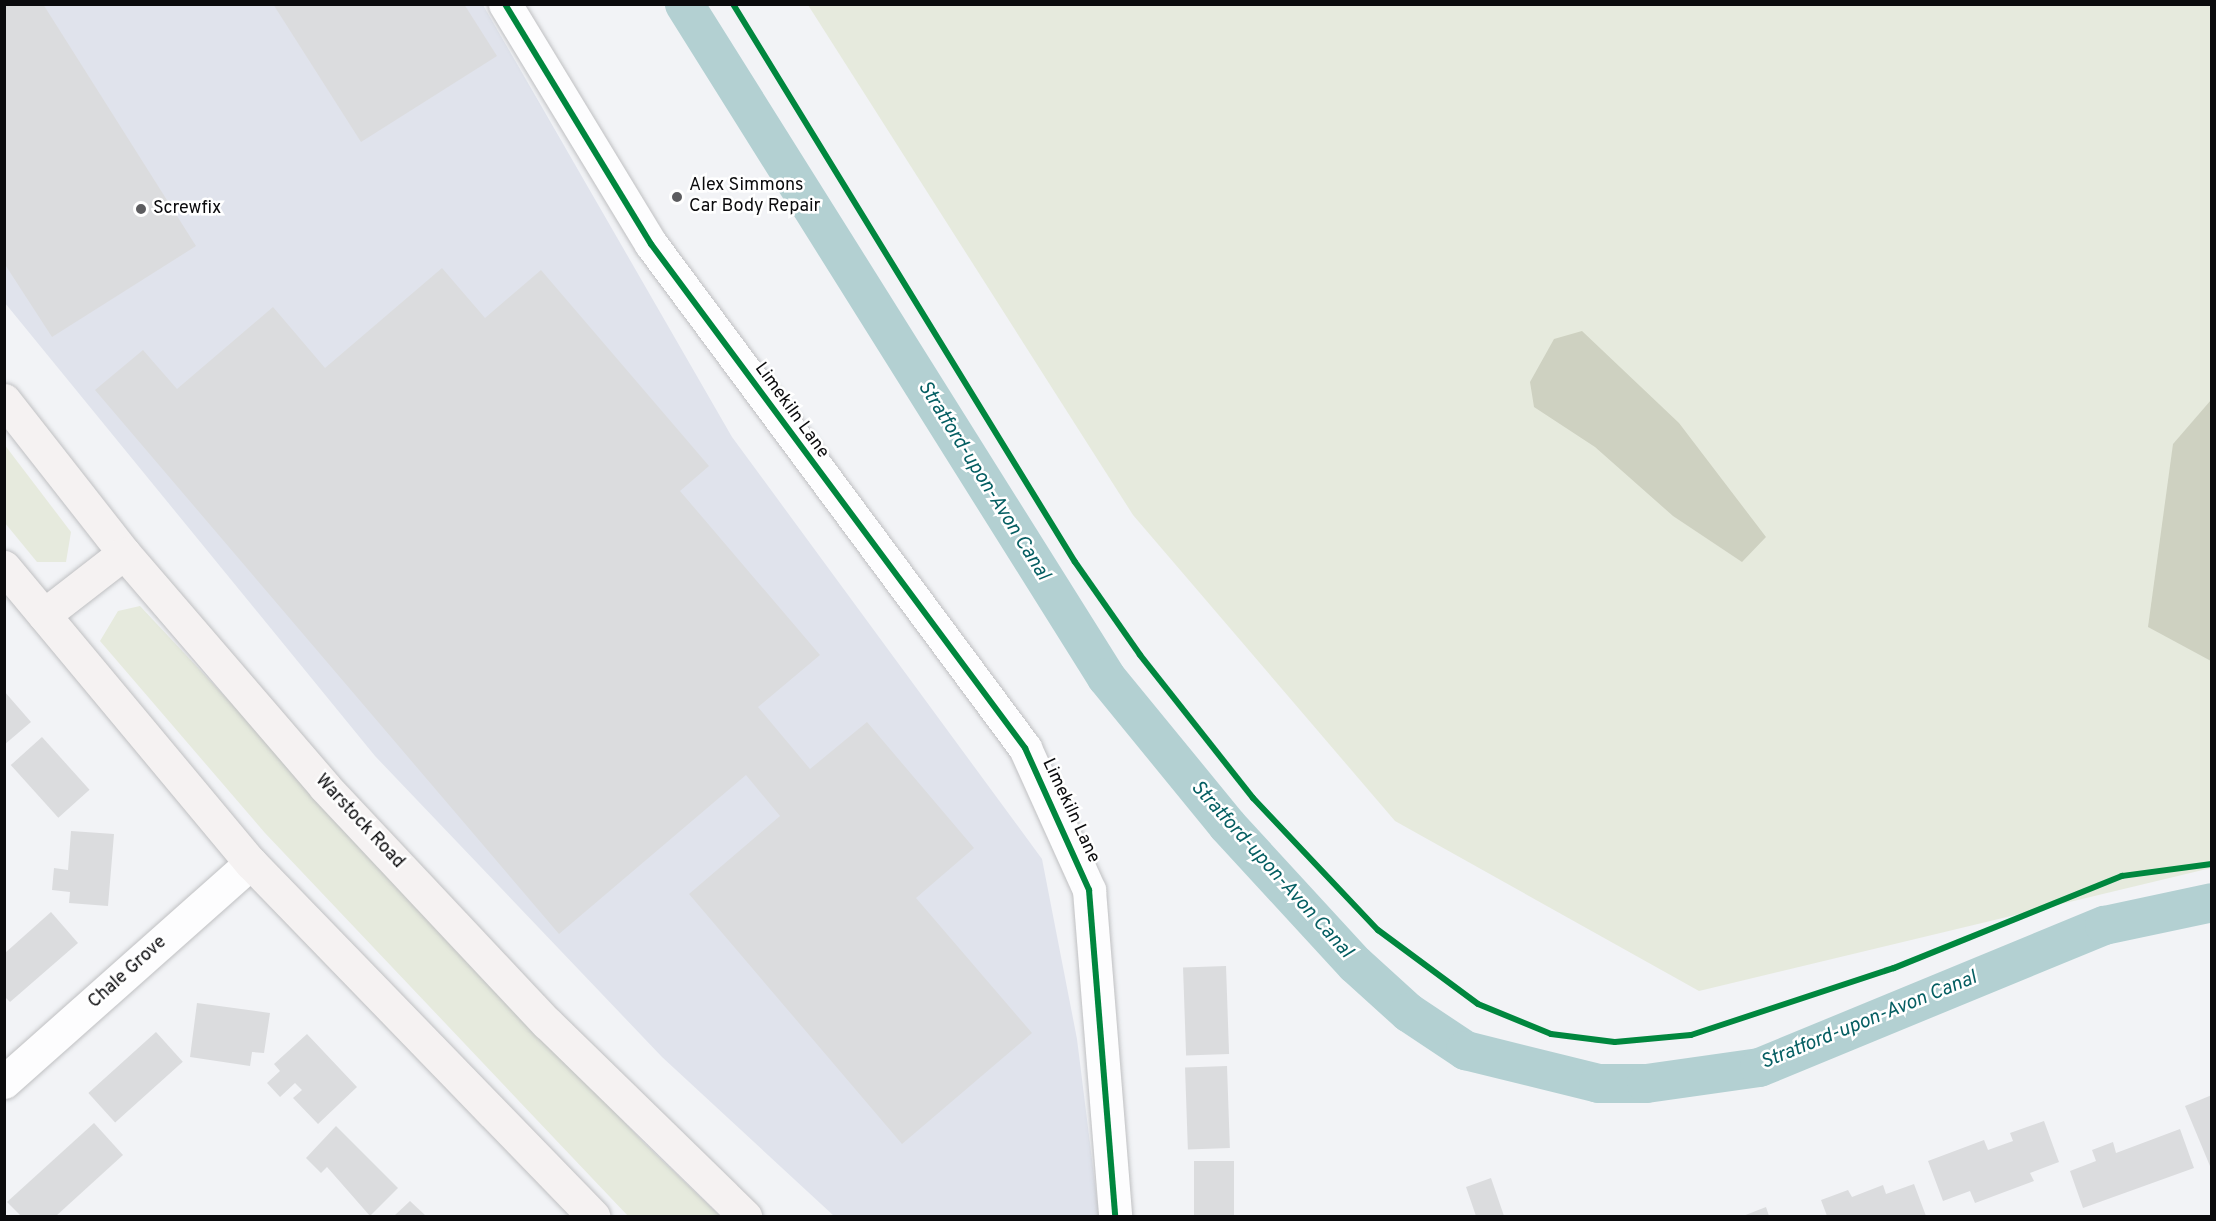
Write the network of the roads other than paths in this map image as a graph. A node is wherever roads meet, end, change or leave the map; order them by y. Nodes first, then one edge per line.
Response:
1 (505, 4) edge
2 (4, 400) edge
3 (124, 553) junction
4 (4, 567) edge
5 (44, 615) junction
6 (251, 863) junction
7 (4, 1082) edge
8 (593, 1216) edge
9 (745, 1216) edge
10 (1115, 1216) edge

1 - 10 street, Limekiln Lane
2 - 3 street, Warstock Road
3 - 5 street
3 - 9 street, Warstock Road
4 - 5 street
5 - 6 street
6 - 7 street, Chale Grove
6 - 8 street

